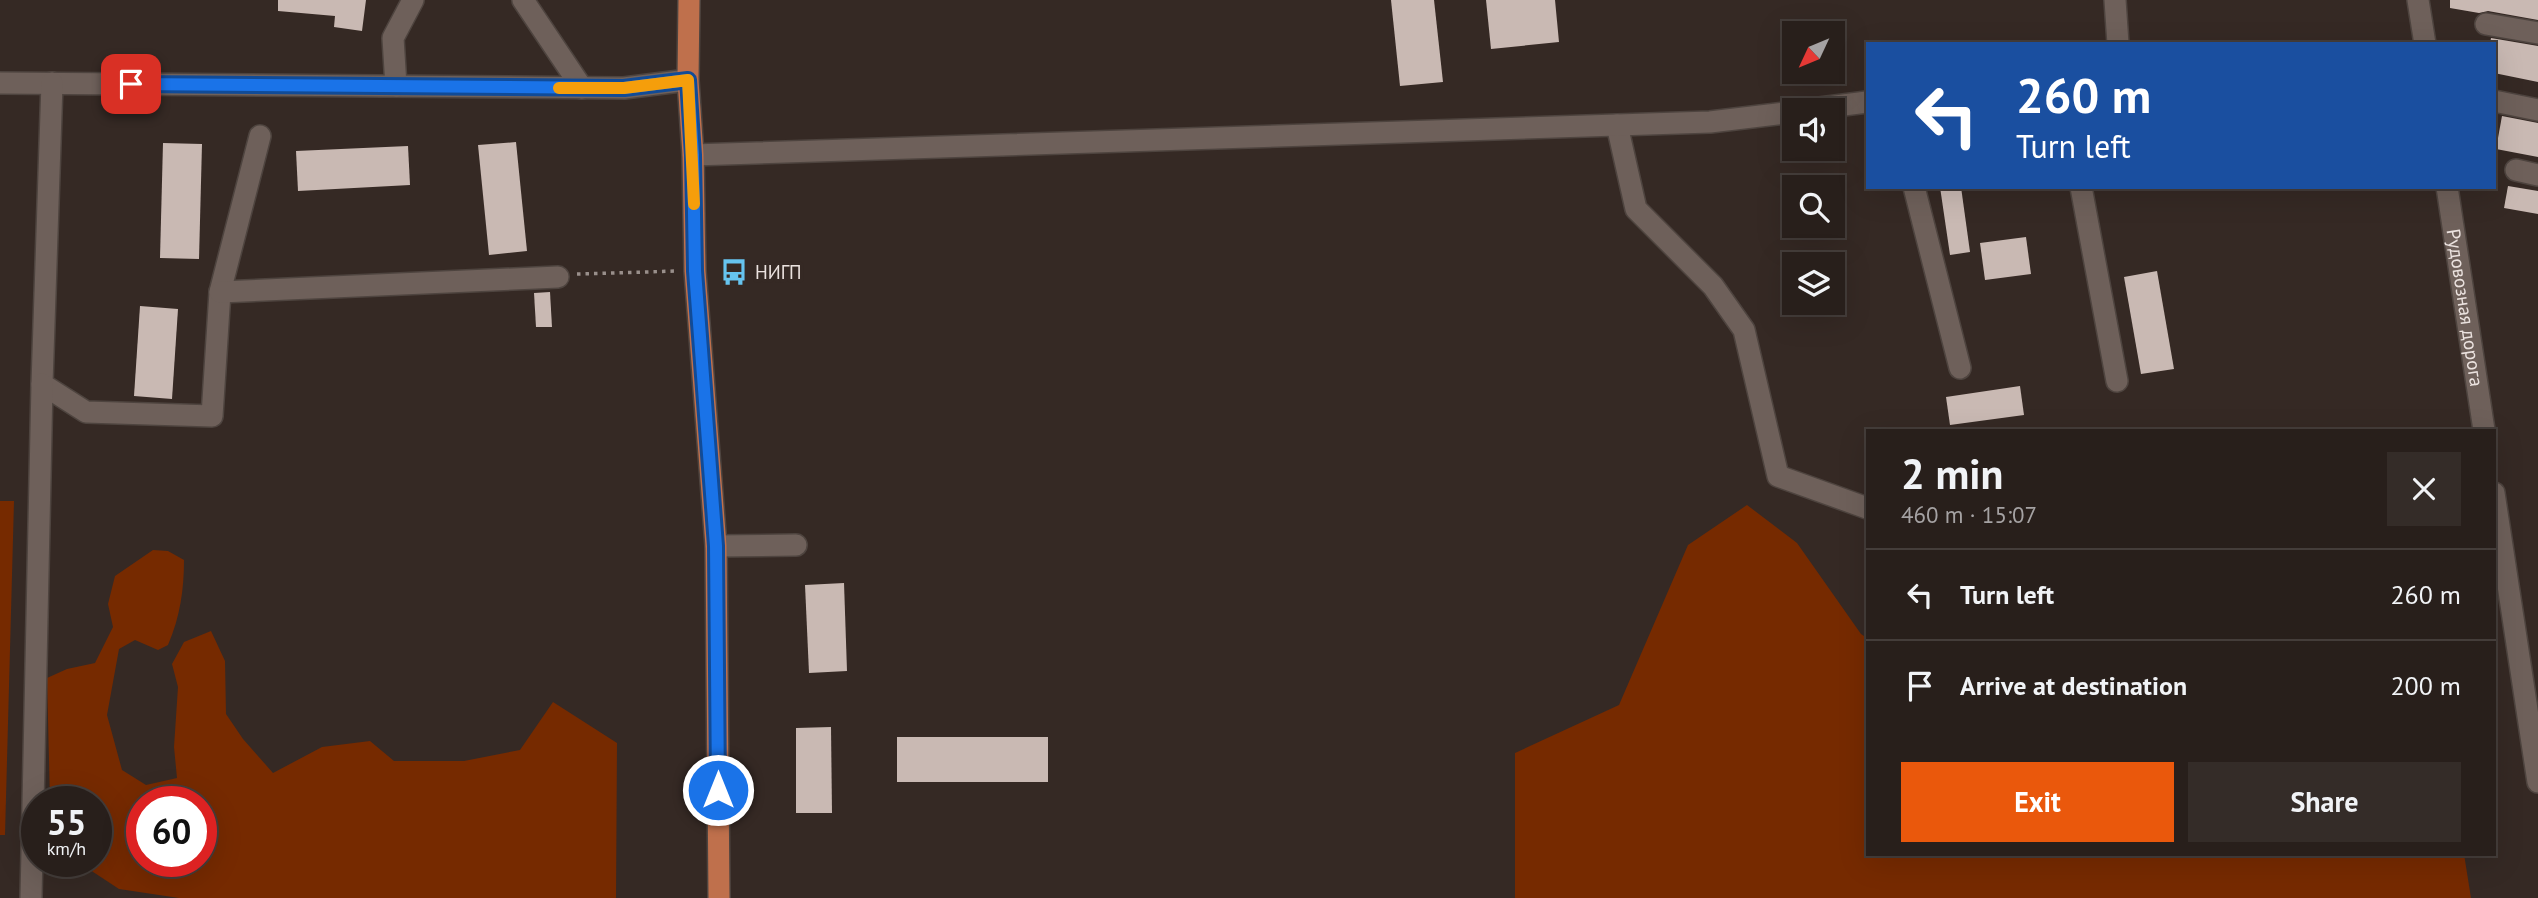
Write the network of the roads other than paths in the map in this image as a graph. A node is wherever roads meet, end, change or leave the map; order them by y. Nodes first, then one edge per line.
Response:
1 (413, 0) edge
2 (523, 0) edge
3 (689, 0) edge
4 (2115, 0) edge
5 (2418, 0) edge
6 (2486, 24) dead end
7 (2538, 33) edge
8 (2118, 42) edge
9 (2425, 42) edge
10 (688, 80) junction
11 (0, 83) edge
12 (52, 83) junction
13 (396, 86) junction
14 (582, 88) junction
15 (2496, 101) edge
16 (1866, 103) edge
17 (1845, 105) edge
18 (2538, 110) edge
19 (1782, 113) edge
20 (1617, 125) junction
21 (260, 136) dead end
22 (693, 155) junction
23 (2516, 170) dead end
24 (2538, 175) edge
25 (1915, 189) edge
26 (2081, 189) edge
27 (2447, 189) edge
28 (558, 277) dead end
29 (220, 292) junction
30 (1960, 368) dead end
31 (2117, 381) dead end
32 (42, 384) junction
33 (2484, 429) edge
34 (2496, 506) edge
35 (1866, 508) edge
36 (796, 545) dead end
37 (716, 546) junction
38 (2538, 782) edge
39 (31, 898) edge
40 (719, 898) edge

1 - 13 street
2 - 14 street
3 - 10 main road
4 - 8 street
5 - 9 street
6 - 7 street
10 - 14 street
10 - 22 main road
11 - 12 street
12 - 13 street
12 - 32 street
13 - 14 street
15 - 18 street
16 - 17 street
19 - 20 street
20 - 22 street
20 - 35 street
21 - 29 street
22 - 37 main road
23 - 24 street
25 - 30 street
26 - 31 street
27 - 33 street, Рудовозная дорога
28 - 29 street
29 - 32 street
32 - 39 street
34 - 38 street
36 - 37 street
37 - 40 main road

